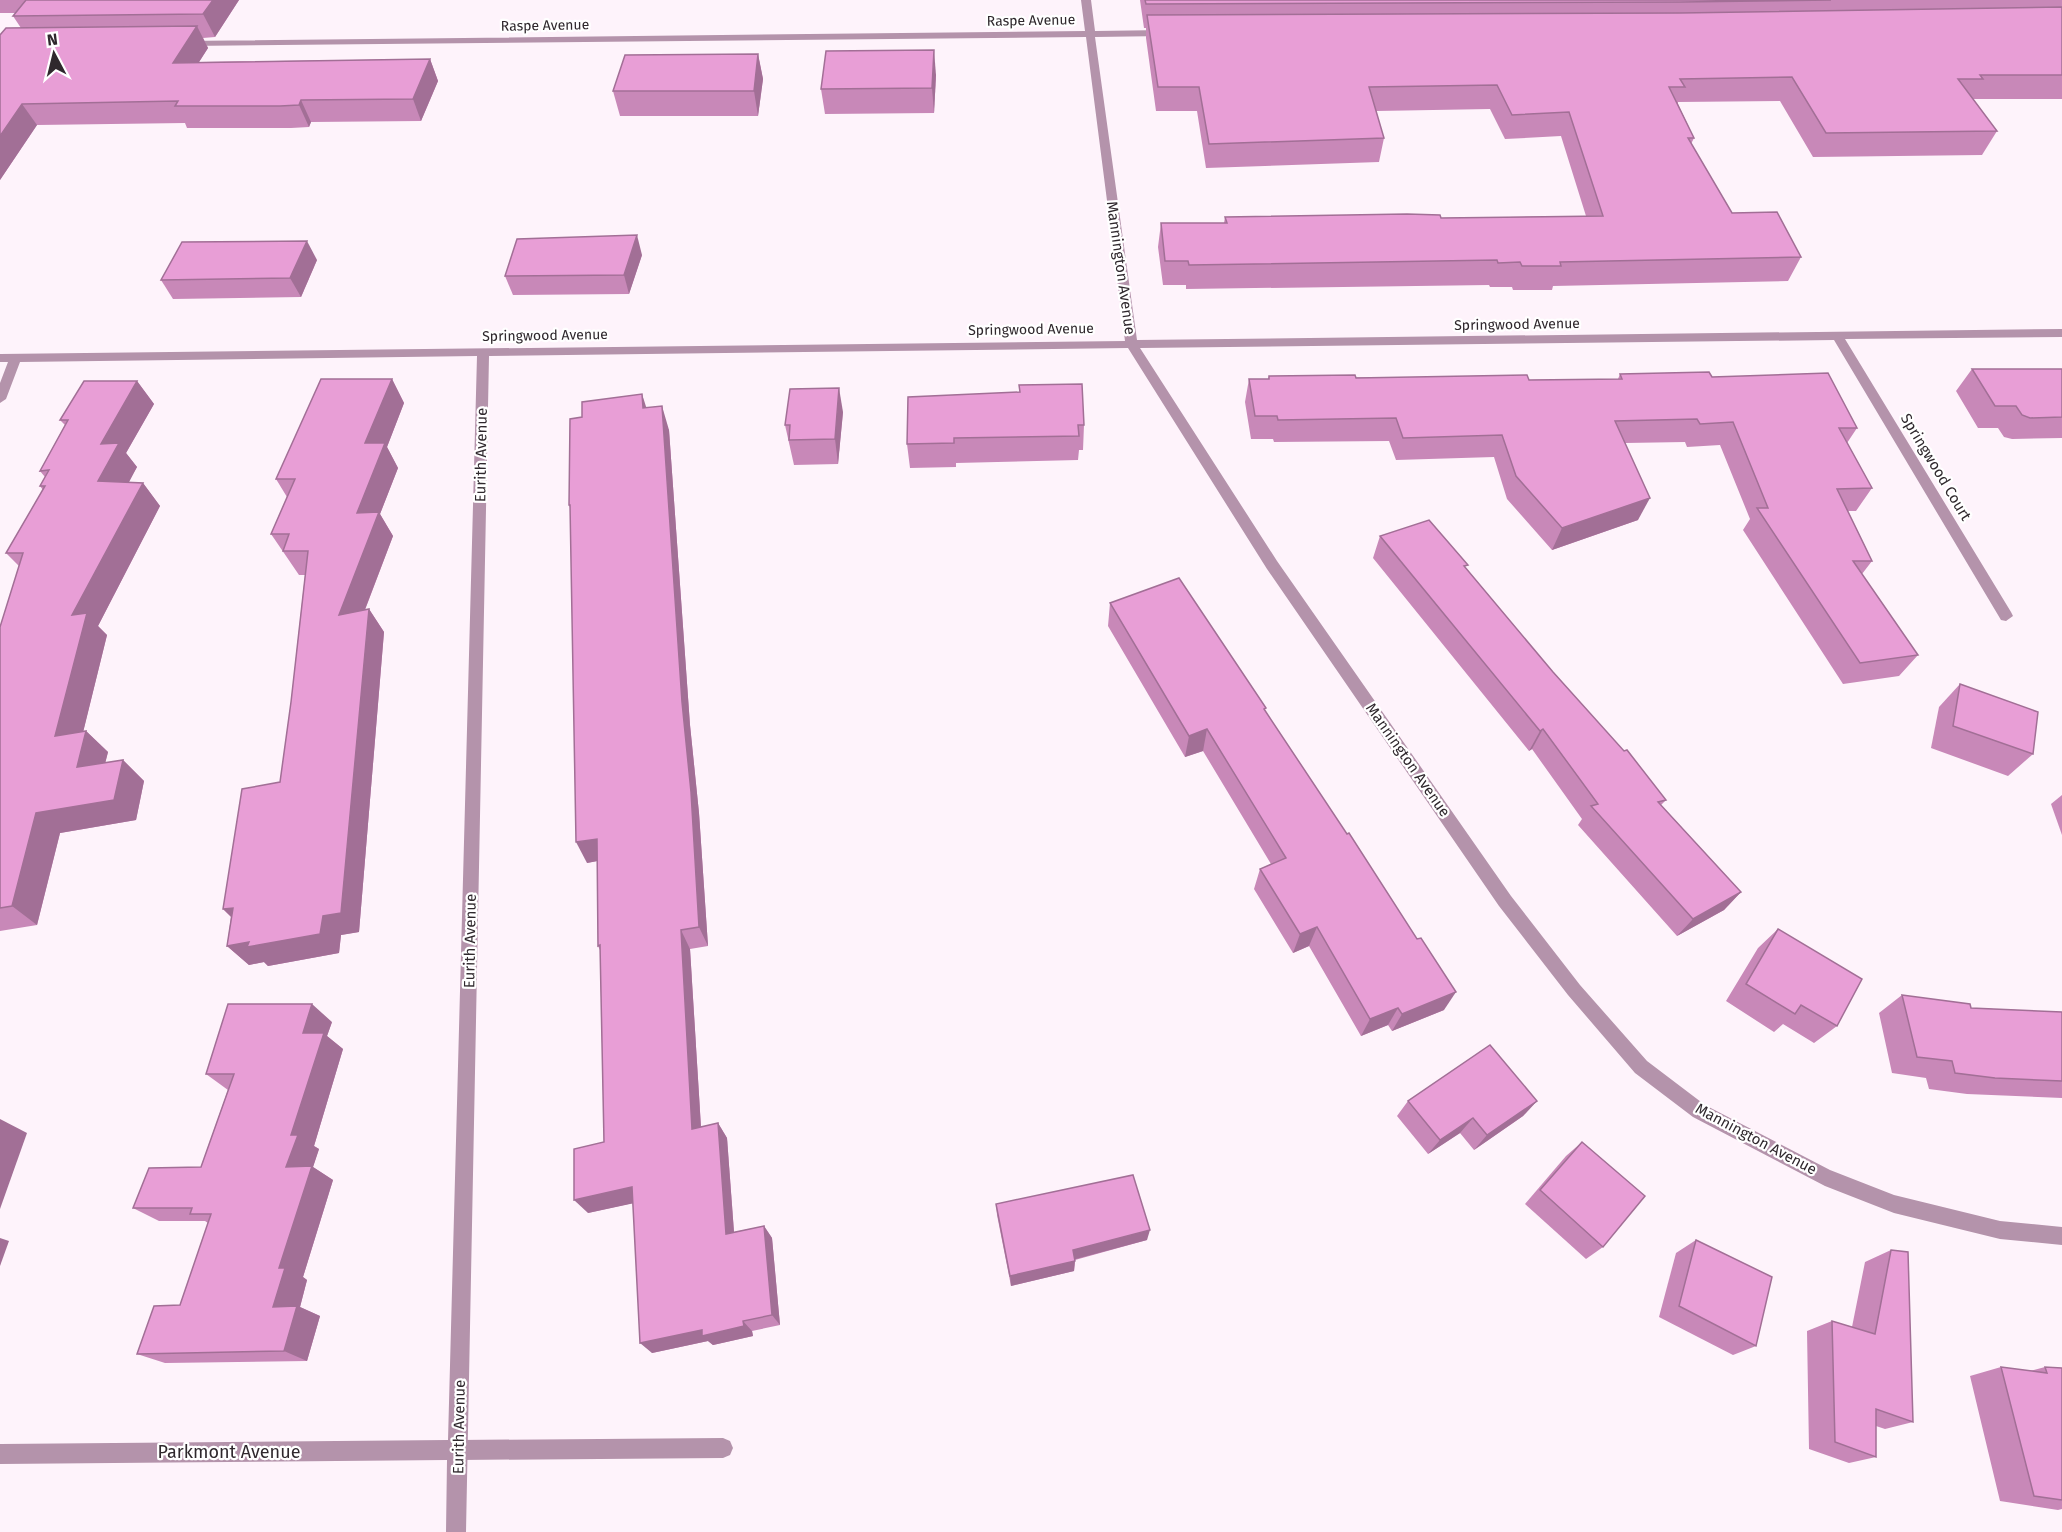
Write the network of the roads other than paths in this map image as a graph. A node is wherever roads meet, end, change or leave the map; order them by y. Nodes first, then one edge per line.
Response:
1 (1086, 0) edge
2 (1090, 33) junction
3 (1171, 33) edge
4 (180, 43) edge
5 (2062, 333) edge
6 (1837, 335) junction
7 (1131, 343) junction
8 (483, 351) junction
9 (0, 358) edge
10 (15, 358) junction
11 (0, 399) edge
12 (2006, 616) dead end
13 (2062, 1236) edge
14 (723, 1448) dead end
15 (459, 1450) junction
16 (0, 1454) edge
17 (456, 1532) edge

1 - 2 street, Mannington Avenue
2 - 3 street, Raspe Avenue
2 - 4 street, Raspe Avenue
2 - 7 street, Mannington Avenue
5 - 6 street, Springwood Avenue
6 - 7 street, Springwood Avenue
6 - 12 street, Springwood Court
7 - 8 street, Springwood Avenue
7 - 13 street, Mannington Avenue
8 - 10 street, Springwood Avenue
8 - 15 street, Eurith Avenue
9 - 10 street, Springwood Avenue
10 - 11 street
14 - 15 street, Parkmont Avenue
15 - 16 street, Parkmont Avenue
15 - 17 street, Eurith Avenue

